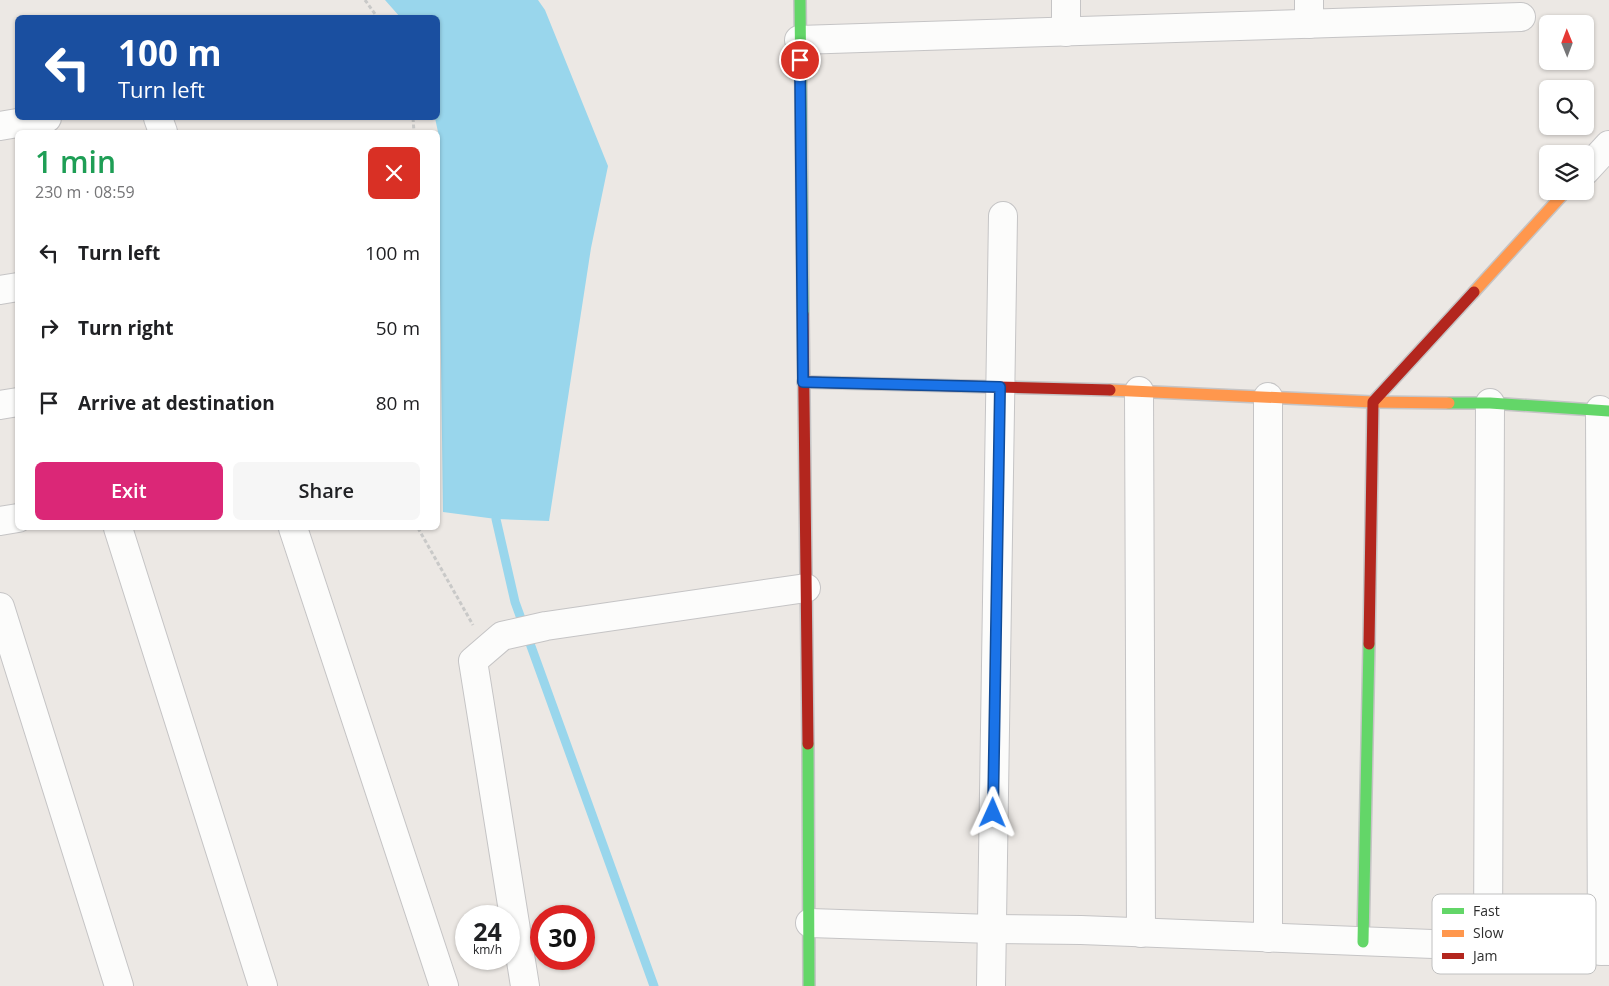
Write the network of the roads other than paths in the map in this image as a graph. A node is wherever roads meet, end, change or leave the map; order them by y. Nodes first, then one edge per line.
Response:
1 (800, 0) edge
2 (1066, 0) edge
3 (1309, 12) edge
4 (1522, 17) dead end
5 (1066, 32) junction
6 (799, 40) junction
7 (35, 120) edge
8 (0, 126) edge
9 (1609, 145) edge
10 (1594, 161) edge
11 (1558, 200) edge
12 (1003, 216) dead end
13 (15, 288) edge
14 (0, 290) edge
15 (803, 382) junction
16 (1000, 387) junction
17 (1139, 391) junction
18 (1268, 397) junction
19 (15, 402) edge
20 (1372, 402) junction
21 (1490, 404) junction
22 (0, 405) edge
23 (1605, 411) edge
24 (15, 518) edge
25 (0, 521) edge
26 (119, 530) edge
27 (294, 530) edge
28 (806, 588) junction
29 (0, 607) edge
30 (1488, 894) edge
31 (810, 923) junction
32 (992, 929) junction
33 (1141, 933) junction
34 (1268, 938) junction
35 (1363, 942) junction
36 (1432, 945) edge
37 (1605, 951) edge
38 (119, 986) edge
39 (263, 986) edge
40 (444, 986) edge
41 (525, 986) edge
42 (809, 986) edge
43 (991, 986) edge

1 - 6 street
2 - 5 street
3 - 4 street
3 - 5 street
5 - 6 street
6 - 15 street
7 - 8 street
9 - 10 street
11 - 20 street
12 - 16 street
13 - 14 street
15 - 16 street
15 - 28 street
16 - 17 street
16 - 32 street
17 - 18 street
17 - 33 street
18 - 20 street
18 - 34 street
19 - 22 street
20 - 21 street
20 - 35 street
21 - 23 street
21 - 30 street
23 - 37 street
24 - 25 street
26 - 39 street
27 - 40 street
28 - 31 street
28 - 41 street
29 - 38 street
31 - 32 street
31 - 42 street
32 - 33 street
32 - 43 street
33 - 34 street
34 - 35 street
35 - 36 street

